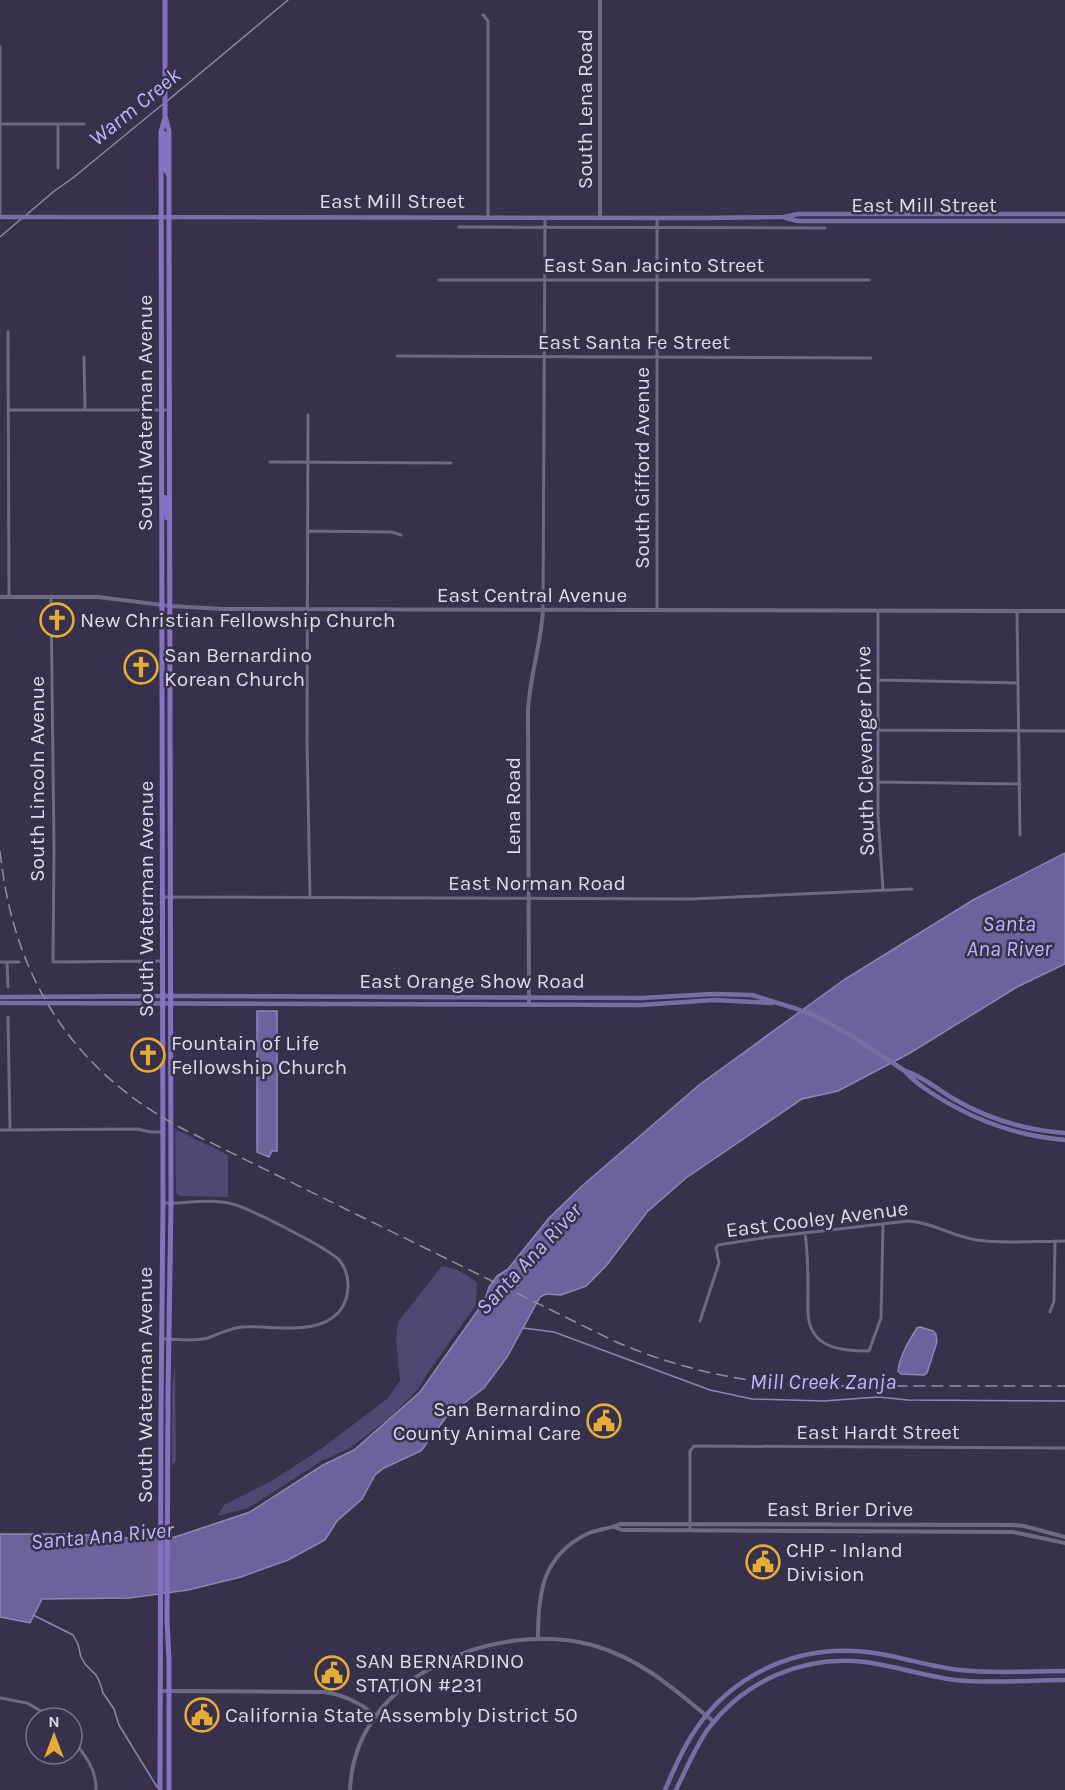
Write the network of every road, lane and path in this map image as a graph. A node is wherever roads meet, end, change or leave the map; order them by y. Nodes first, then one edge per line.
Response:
1 (165, 0) edge
2 (600, 0) edge
3 (483, 15) dead end
4 (0, 46) edge
5 (165, 116) junction
6 (1, 124) edge
7 (58, 124) junction
8 (84, 124) dead end
9 (161, 132) junction
10 (58, 168) dead end
11 (169, 175) junction
12 (1065, 214) edge
13 (0, 217) edge
14 (162, 217) junction
15 (169, 217) junction
16 (784, 217) junction
17 (488, 218) junction
18 (545, 218) junction
19 (600, 218) junction
20 (657, 218) junction
21 (1065, 221) edge
22 (459, 227) dead end
23 (544, 227) junction
24 (657, 227) junction
25 (825, 228) dead end
26 (439, 280) dead end
27 (545, 280) junction
28 (869, 280) dead end
29 (657, 281) junction
30 (8, 332) dead end
31 (397, 356) dead end
32 (84, 357) dead end
33 (545, 357) junction
34 (657, 357) junction
35 (871, 358) dead end
36 (85, 409) junction
37 (8, 410) junction
38 (161, 410) junction
39 (170, 410) junction
40 (308, 415) dead end
41 (270, 462) dead end
42 (308, 462) junction
43 (451, 463) dead end
44 (162, 496) junction
45 (170, 529) junction
46 (308, 531) junction
47 (400, 534) dead end
48 (9, 596) junction
49 (51, 596) junction
50 (0, 597) edge
51 (162, 605) junction
52 (170, 606) junction
53 (309, 609) junction
54 (543, 610) junction
55 (657, 610) junction
56 (878, 610) junction
57 (1017, 611) junction
58 (1065, 611) edge
59 (878, 680) junction
60 (1018, 683) junction
61 (878, 730) junction
62 (1019, 731) junction
63 (1065, 731) edge
64 (878, 782) junction
65 (1020, 784) junction
66 (1020, 835) dead end
67 (912, 889) dead end
68 (883, 890) junction
69 (162, 897) junction
70 (170, 897) junction
71 (310, 898) junction
72 (528, 898) junction
73 (162, 961) junction
74 (0, 962) edge
75 (7, 962) junction
76 (19, 962) dead end
77 (8, 987) dead end
78 (170, 996) junction
79 (686, 996) junction
80 (0, 997) edge
81 (296, 997) junction
82 (529, 998) junction
83 (583, 998) junction
84 (162, 999) junction
85 (0, 1003) edge
86 (170, 1003) junction
87 (687, 1003) junction
88 (296, 1004) junction
89 (529, 1004) junction
90 (780, 1004) junction
91 (583, 1005) junction
92 (8, 1017) dead end
93 (905, 1071) junction
94 (960, 1102) junction
95 (957, 1108) junction
96 (0, 1130) edge
97 (10, 1130) junction
98 (162, 1132) junction
99 (1065, 1133) edge
100 (1065, 1140) edge
101 (163, 1203) junction
102 (171, 1203) junction
103 (882, 1223) junction
104 (806, 1233) junction
105 (1055, 1241) junction
106 (1065, 1241) edge
107 (1050, 1312) dead end
108 (700, 1321) dead end
109 (165, 1339) junction
110 (1065, 1448) edge
111 (690, 1524) junction
112 (613, 1527) junction
113 (690, 1530) junction
114 (1065, 1537) edge
115 (1065, 1543) edge
116 (164, 1600) junction
117 (538, 1638) junction
118 (1065, 1671) edge
119 (1065, 1680) edge
120 (161, 1691) junction
121 (169, 1691) junction
122 (0, 1698) edge
123 (32, 1706) edge
124 (706, 1715) junction
125 (376, 1716) junction
126 (714, 1722) junction
127 (84, 1755) edge
128 (96, 1790) edge
129 (160, 1790) edge
130 (170, 1790) edge
131 (350, 1790) edge
132 (665, 1790) edge
133 (676, 1790) edge

1 - 5 main road, South Waterman Avenue
2 - 19 street, South Lena Road
3 - 17 street
4 - 6 street
5 - 9 main road, South Waterman Avenue
5 - 11 main road, South Waterman Avenue
6 - 7 street
6 - 13 street
7 - 8 street
7 - 10 street
9 - 11 main road
9 - 14 main road, South Waterman Avenue
11 - 15 main road, South Waterman Avenue
12 - 16 main road, East Mill Street
13 - 14 main road, East Mill Street
14 - 15 main road, East Mill Street
14 - 38 main road, South Waterman Avenue
15 - 17 main road, East Mill Street
15 - 39 main road, South Waterman Avenue
16 - 20 main road, East Mill Street
16 - 21 main road, East Mill Street
17 - 18 main road, East Mill Street
18 - 19 main road, East Mill Street
18 - 23 street
19 - 20 main road, East Mill Street
20 - 24 street, South Gifford Avenue
22 - 23 street
23 - 24 street
23 - 27 street
24 - 25 street
24 - 29 street, South Gifford Avenue
26 - 27 street, East San Jacinto Street
27 - 29 street, East San Jacinto Street
27 - 33 street
28 - 29 street, East San Jacinto Street
29 - 34 street, South Gifford Avenue
30 - 37 street
31 - 33 street, East Santa Fe Street
32 - 36 street
33 - 34 street, East Santa Fe Street
33 - 54 street
34 - 35 street, East Santa Fe Street
34 - 55 street, South Gifford Avenue
36 - 37 street
36 - 38 street
37 - 48 street
38 - 39 street
38 - 44 main road, South Waterman Avenue
39 - 45 main road, South Waterman Avenue
40 - 42 street
41 - 42 street
42 - 43 street
42 - 46 street
44 - 45 main road
44 - 51 main road, South Waterman Avenue
45 - 52 main road, South Waterman Avenue
46 - 47 street
46 - 53 street
48 - 49 street, East Central Avenue
48 - 50 street, East Central Avenue
49 - 51 street, East Central Avenue
49 - 73 street, South Lincoln Avenue
51 - 52 street, East Central Avenue
51 - 69 main road, South Waterman Avenue
52 - 53 street, East Central Avenue
52 - 70 main road, South Waterman Avenue
53 - 54 street, East Central Avenue
53 - 71 street
54 - 55 street, East Central Avenue
54 - 72 street, Lena Road
55 - 56 street, East Central Avenue
56 - 57 street, East Central Avenue
56 - 59 street, South Clevenger Drive
57 - 58 street, East Central Avenue
57 - 60 street
59 - 60 street
59 - 61 street, South Clevenger Drive
60 - 62 street
61 - 62 street
61 - 64 street, South Clevenger Drive
62 - 63 street
62 - 65 street
64 - 65 street
64 - 68 street, South Clevenger Drive
65 - 66 street
67 - 68 street, East Norman Road
68 - 72 street, East Norman Road
69 - 70 street, East Norman Road
69 - 73 main road, South Waterman Avenue
70 - 71 street, East Norman Road
70 - 78 main road, South Waterman Avenue
71 - 72 street, East Norman Road
72 - 82 street, Lena Road
73 - 84 main road, South Waterman Avenue
74 - 75 street
75 - 76 street
75 - 77 street
78 - 81 main road, East Orange Show Road
78 - 84 main road, East Orange Show Road
78 - 86 main road, South Waterman Avenue
79 - 83 main road, East Orange Show Road
79 - 87 main road
79 - 90 main road, East Orange Show Road
80 - 84 main road
81 - 82 main road, East Orange Show Road
81 - 88 main road
82 - 83 main road, East Orange Show Road
82 - 89 street, Lena Road
83 - 91 main road
84 - 85 main road
84 - 86 main road, East Orange Show Road
84 - 98 main road, South Waterman Avenue
86 - 88 main road, East Orange Show Road
86 - 102 main road, South Waterman Avenue
87 - 90 main road, East Orange Show Road
87 - 91 main road, East Orange Show Road
88 - 89 main road, East Orange Show Road
89 - 91 main road, East Orange Show Road
90 - 93 main road, East Orange Show Road
92 - 97 street
93 - 94 main road
93 - 95 main road
94 - 95 main road
94 - 99 main road
95 - 100 main road
96 - 97 street
97 - 98 street
98 - 101 main road, South Waterman Avenue
101 - 102 street
101 - 109 main road, South Waterman Avenue
102 - 109 main road, South Waterman Avenue
102 - 109 street
103 - 104 street, East Cooley Avenue
103 - 104 street
103 - 105 street, East Cooley Avenue
104 - 108 street, East Cooley Avenue
105 - 106 street, East Cooley Avenue
105 - 107 street
109 - 116 main road, South Waterman Avenue
110 - 111 street, East Hardt Street
111 - 112 street, East Brier Drive
111 - 113 street
111 - 114 street, East Brier Drive
112 - 113 street, East Brier Drive
112 - 117 street, East Brier Drive
113 - 115 street, East Brier Drive
116 - 120 main road, South Waterman Avenue
116 - 121 main road, South Waterman Avenue
117 - 124 street
117 - 125 street
118 - 124 main road
119 - 126 main road
120 - 121 street
120 - 129 main road, South Waterman Avenue
121 - 125 street
121 - 130 main road, South Waterman Avenue
122 - 123 street
124 - 126 street
124 - 132 main road
125 - 131 street
126 - 133 main road
127 - 128 street

